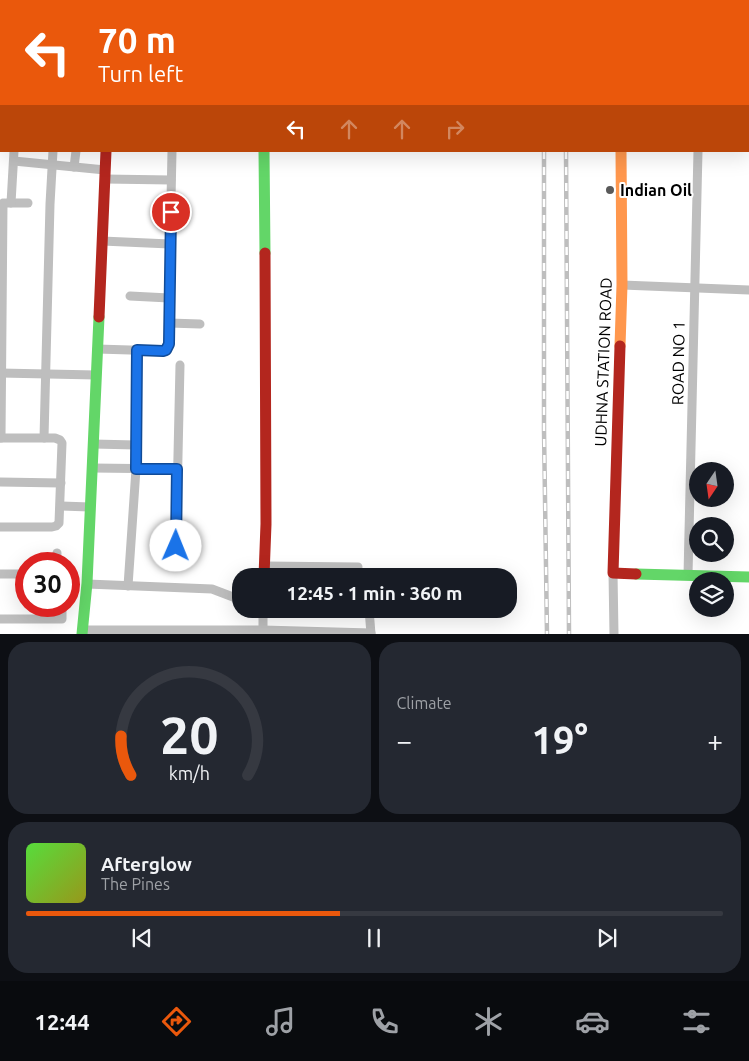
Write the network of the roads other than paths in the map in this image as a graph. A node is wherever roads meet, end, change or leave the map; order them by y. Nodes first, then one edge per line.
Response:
1 (52, 152) edge
2 (76, 152) edge
3 (106, 152) edge
4 (172, 152) edge
5 (264, 152) edge
6 (621, 152) edge
7 (698, 152) edge
8 (14, 156) edge
9 (52, 165) junction
10 (74, 167) junction
11 (105, 174) junction
12 (171, 180) junction
13 (5, 203) edge
14 (28, 203) dead end
15 (102, 241) junction
16 (170, 244) junction
17 (622, 285) junction
18 (695, 288) junction
19 (749, 290) edge
20 (130, 296) dead end
21 (169, 298) junction
22 (169, 323) junction
23 (200, 324) dead end
24 (97, 349) junction
25 (137, 350) junction
26 (180, 365) dead end
27 (1, 373) edge
28 (45, 374) junction
29 (96, 375) junction
30 (0, 438) edge
31 (44, 438) junction
32 (93, 444) junction
33 (136, 445) junction
34 (92, 468) junction
35 (136, 469) junction
36 (177, 469) junction
37 (0, 482) edge
38 (61, 483) junction
39 (60, 506) junction
40 (90, 507) junction
41 (0, 527) edge
42 (176, 546) dead end
43 (358, 567) dead end
44 (264, 568) edge
45 (334, 568) edge
46 (613, 573) junction
47 (0, 574) edge
48 (15, 574) edge
49 (688, 575) junction
50 (749, 577) edge
51 (86, 584) junction
52 (128, 586) junction
53 (232, 597) edge
54 (62, 617) edge
55 (263, 618) edge
56 (370, 618) edge
57 (0, 619) edge
58 (82, 632) edge
59 (263, 632) edge
60 (371, 633) edge
61 (614, 634) edge

1 - 9 street
2 - 10 street
3 - 11 street
4 - 12 street
5 - 44 street
6 - 17 street, UDHNA STATION ROAD
7 - 18 street, ROAD NO 1
8 - 9 street
8 - 13 street
9 - 10 street
9 - 28 street
10 - 11 street
11 - 12 street
11 - 15 street
12 - 16 street
13 - 14 street
13 - 27 street
15 - 16 street
15 - 24 street
16 - 21 street
17 - 18 street
17 - 46 street, UDHNA STATION ROAD
18 - 19 street
18 - 49 street, ROAD NO 1
20 - 21 street
21 - 22 street
22 - 23 street
22 - 25 street
24 - 25 street
24 - 29 street
25 - 33 street
26 - 36 street
27 - 28 street
27 - 30 street
28 - 29 street
28 - 31 street
29 - 32 street
30 - 31 street
31 - 38 street
32 - 33 street
32 - 34 street
33 - 35 street
34 - 35 street
34 - 40 street
35 - 36 street
35 - 52 street
36 - 42 street
37 - 38 street
38 - 39 street
39 - 40 street
39 - 41 street
40 - 51 street
43 - 45 street
46 - 49 street
46 - 61 street
47 - 48 street
49 - 50 street
51 - 52 street
51 - 58 street
52 - 53 street
54 - 57 street
55 - 59 street
56 - 60 street
58 - 59 street
59 - 60 street

